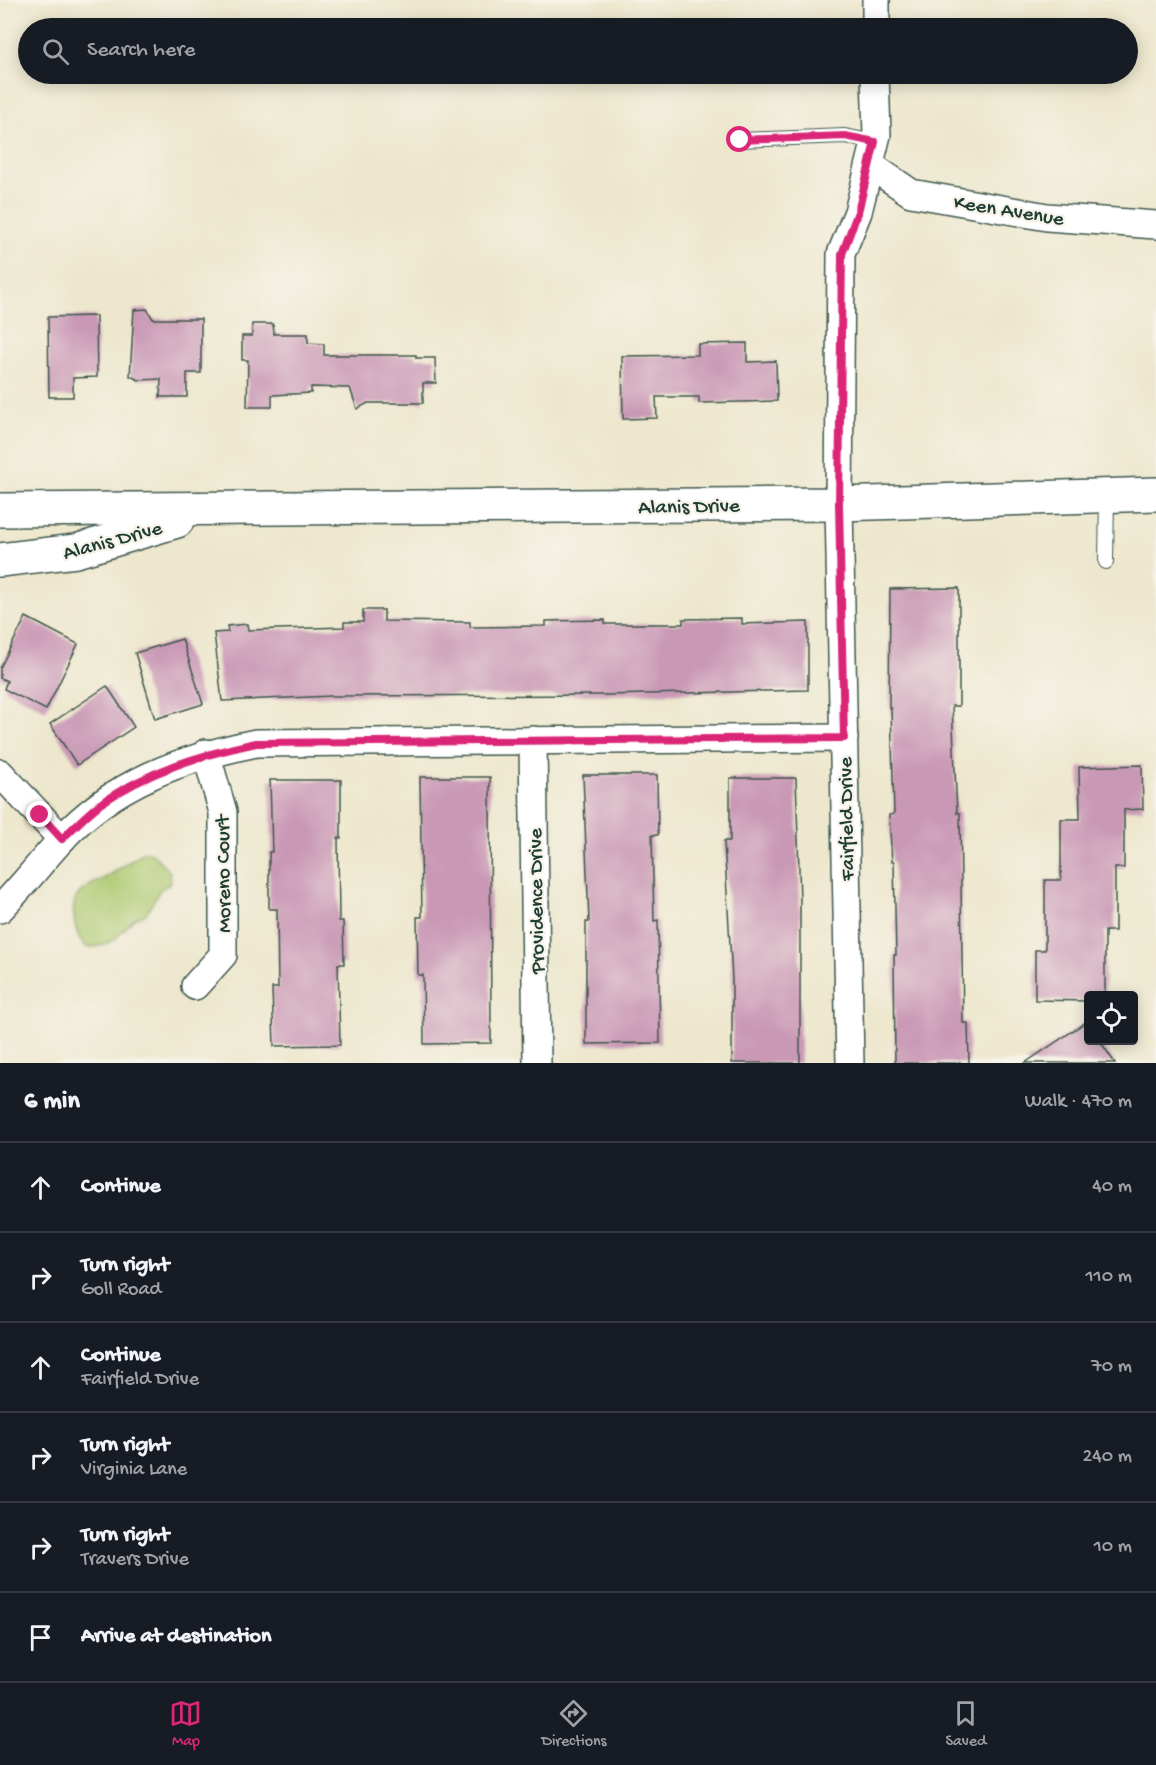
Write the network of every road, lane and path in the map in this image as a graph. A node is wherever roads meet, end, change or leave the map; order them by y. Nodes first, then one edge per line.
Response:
1 (876, 0) edge
2 (876, 18) edge
3 (875, 84) edge
4 (740, 140) dead end
5 (873, 154) junction
6 (1156, 225) edge
7 (1156, 494) edge
8 (1107, 496) junction
9 (839, 504) junction
10 (222, 509) junction
11 (0, 510) edge
12 (0, 560) edge
13 (1106, 562) dead end
14 (844, 738) junction
15 (533, 740) junction
16 (206, 753) junction
17 (0, 773) edge
18 (62, 839) junction
19 (0, 909) edge
20 (195, 986) dead end
21 (537, 1063) edge
22 (850, 1063) edge

1 - 2 street
3 - 5 street, Fairfield Drive
4 - 5 lane
5 - 6 street, Keen Avenue
5 - 9 street, Fairfield Drive
7 - 8 main road, Alanis Drive
8 - 9 main road, Alanis Drive
8 - 13 lane
9 - 10 main road, Alanis Drive
9 - 14 street, Fairfield Drive
10 - 11 main road, Alanis Drive
10 - 12 main road, Alanis Drive
14 - 15 street
14 - 22 street, Fairfield Drive
15 - 16 street
15 - 21 street, Providence Drive
16 - 18 street
16 - 20 street, Moreno Court
17 - 18 street
18 - 19 street

